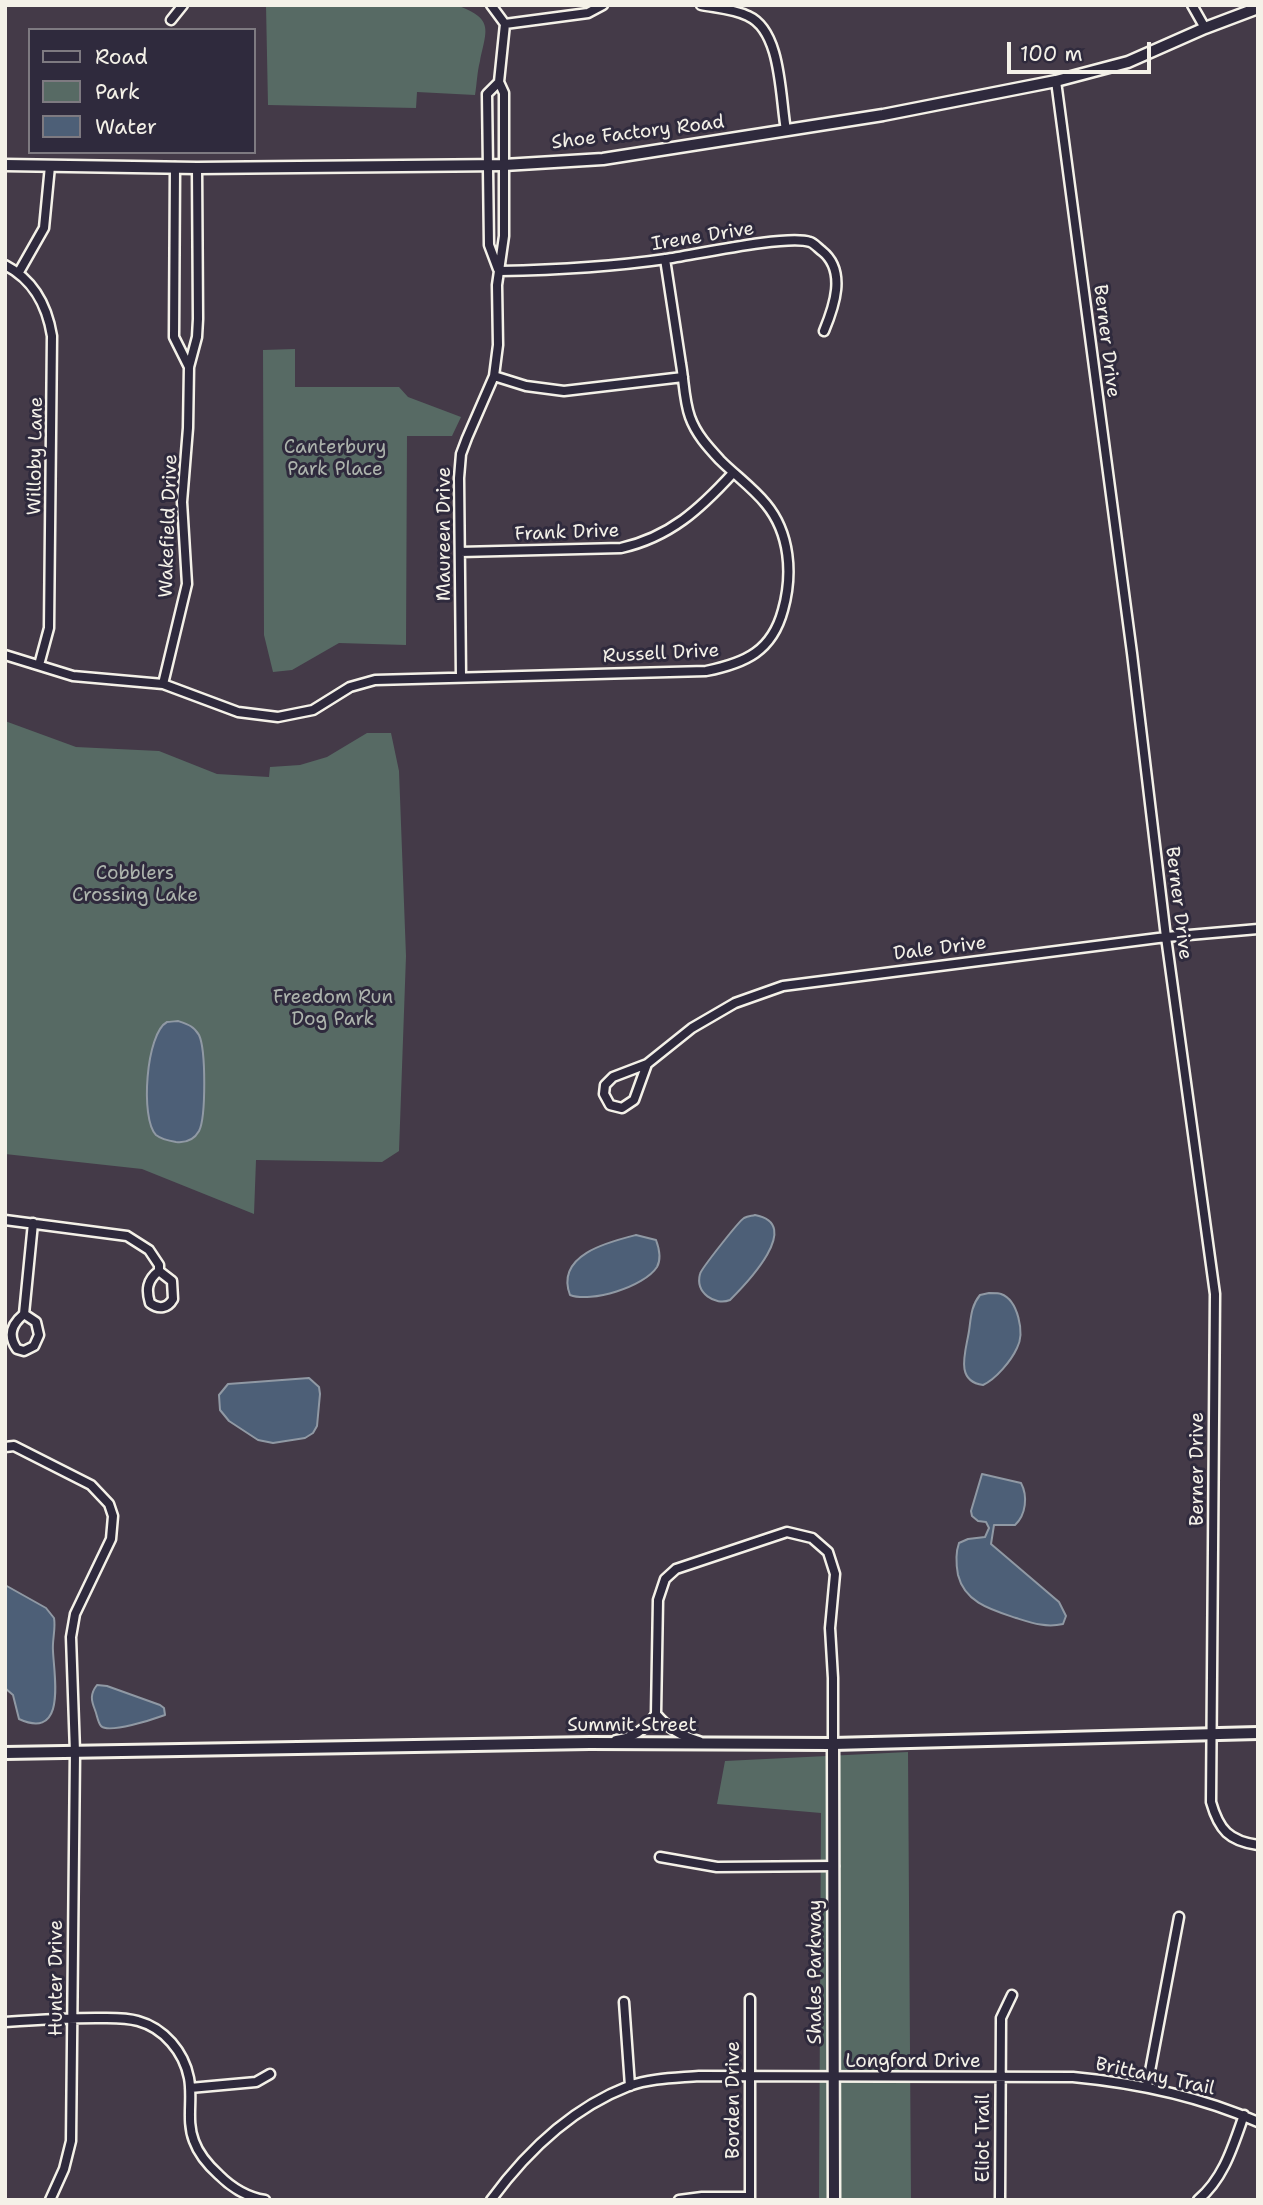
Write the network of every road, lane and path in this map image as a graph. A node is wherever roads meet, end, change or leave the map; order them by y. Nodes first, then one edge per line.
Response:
1 (183, 5) edge
2 (491, 5) edge
3 (603, 5) edge
4 (701, 5) edge
5 (750, 5) edge
6 (1192, 5) edge
7 (1258, 8) edge
8 (746, 15) junction
9 (170, 20) dead end
10 (505, 24) junction
11 (1205, 28) junction
12 (1056, 81) junction
13 (499, 82) junction
14 (786, 130) junction
15 (487, 164) junction
16 (504, 164) junction
17 (5, 165) edge
18 (50, 166) junction
19 (175, 167) junction
20 (197, 168) junction
21 (665, 259) junction
22 (5, 265) edge
23 (499, 271) junction
24 (19, 272) junction
25 (824, 331) dead end
26 (189, 367) junction
27 (494, 376) junction
28 (683, 376) junction
29 (733, 473) junction
30 (460, 552) junction
31 (5, 656) edge
32 (39, 665) junction
33 (461, 677) junction
34 (163, 684) junction
35 (1258, 929) edge
36 (1166, 937) junction
37 (647, 1064) junction
38 (5, 1220) edge
39 (33, 1223) junction
40 (159, 1271) junction
41 (24, 1314) junction
42 (5, 1447) edge
43 (656, 1714) junction
44 (1258, 1732) edge
45 (1212, 1733) junction
46 (590, 1743) junction
47 (709, 1743) junction
48 (833, 1744) junction
49 (75, 1752) junction
50 (5, 1753) edge
51 (1258, 1845) edge
52 (660, 1857) dead end
53 (834, 1866) junction
54 (1179, 1917) dead end
55 (1012, 1995) dead end
56 (750, 2000) dead end
57 (624, 2002) dead end
58 (73, 2018) junction
59 (5, 2022) edge
60 (270, 2074) dead end
61 (750, 2077) junction
62 (834, 2078) junction
63 (1000, 2078) junction
64 (630, 2086) junction
65 (1147, 2087) junction
66 (190, 2088) junction
67 (1244, 2115) junction
68 (1258, 2122) edge
69 (750, 2199) edge
70 (50, 2200) edge
71 (265, 2200) edge
72 (491, 2200) edge
73 (679, 2200) edge
74 (834, 2200) edge
75 (1000, 2200) edge
76 (1198, 2200) edge

1 - 9 street
2 - 10 street
3 - 10 street
4 - 8 street
5 - 8 street
6 - 11 street
7 - 11 street, Shoe Factory Road
8 - 14 street
10 - 13 street, Maureen Drive
11 - 12 street, Shoe Factory Road
12 - 14 street, Shoe Factory Road
12 - 36 street, Berner Drive
13 - 15 street, Maureen Drive
13 - 16 street, Maureen Drive
14 - 16 street, Shoe Factory Road
15 - 16 street, Shoe Factory Road
15 - 20 street, Shoe Factory Road
15 - 23 street, Maureen Drive
16 - 23 street, Maureen Drive
17 - 18 street, Shoe Factory Road
18 - 19 street, Shoe Factory Road
18 - 24 street
19 - 20 street, Shoe Factory Road
19 - 26 street, Wakefield Drive
20 - 26 street, Wakefield Drive
21 - 23 street, Irene Drive
21 - 25 street, Irene Drive
21 - 28 street, Russell Drive
22 - 24 street, Willoby Lane
23 - 27 street, Maureen Drive
24 - 32 street, Willoby Lane
26 - 34 street, Wakefield Drive
27 - 28 street
27 - 30 street, Maureen Drive
28 - 29 street, Russell Drive
29 - 30 street, Frank Drive
29 - 33 street, Russell Drive
30 - 33 street, Maureen Drive
31 - 32 street, Russell Drive
32 - 34 street, Russell Drive
33 - 34 street, Russell Drive
35 - 36 street, Dale Drive
36 - 37 street, Dale Drive
36 - 45 street, Berner Drive
37 - 37 street, Dale Drive
38 - 39 street
39 - 40 street
39 - 41 street
40 - 40 street
41 - 41 street
42 - 49 street, Hunter Drive
43 - 46 street
43 - 47 street
43 - 48 street
44 - 45 main road, Summit Street
45 - 48 main road, Summit Street
45 - 51 street, Berner Drive
46 - 47 main road, Summit Street
46 - 49 main road, Summit Street
47 - 48 main road, Summit Street
48 - 53 street, Shales Parkway
49 - 50 main road, Summit Street
49 - 58 street, Hunter Drive
52 - 53 street
53 - 62 street, Shales Parkway
54 - 65 street
55 - 63 street, Eliot Trail
56 - 61 street, Borden Drive
57 - 64 street
58 - 59 street
58 - 66 street
58 - 70 street, Hunter Drive
60 - 66 street
61 - 62 street, Longford Drive
61 - 64 street, Longford Drive
61 - 69 street, Borden Drive
62 - 63 street, Longford Drive
62 - 74 street, Shales Parkway
63 - 65 street, Brittany Trail
63 - 75 street, Eliot Trail
64 - 72 street, Longford Drive
65 - 67 street, Brittany Trail
66 - 71 street
67 - 68 street, Brittany Trail
67 - 76 street
69 - 73 street

